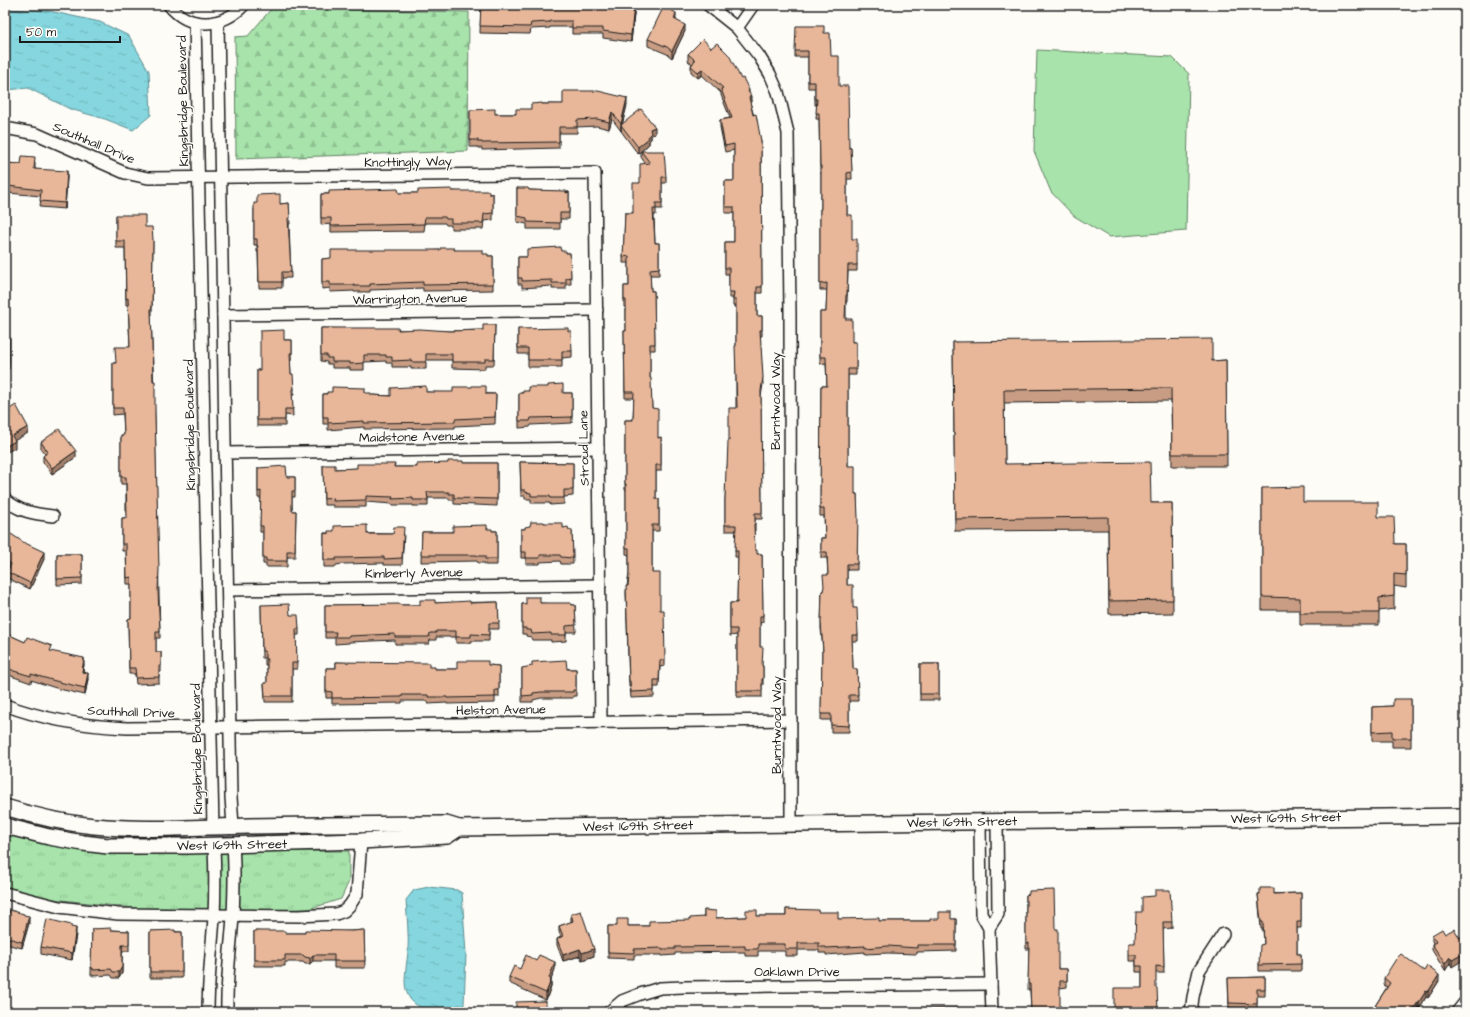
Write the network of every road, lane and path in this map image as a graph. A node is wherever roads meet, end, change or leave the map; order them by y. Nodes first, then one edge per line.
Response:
1 (169, 5) edge
2 (244, 5) edge
3 (708, 5) edge
4 (753, 5) edge
5 (195, 22) junction
6 (218, 22) junction
7 (737, 28) junction
8 (5, 128) edge
9 (595, 174) joint
10 (199, 178) junction
11 (221, 178) junction
12 (597, 310) junction
13 (223, 315) junction
14 (598, 448) junction
15 (225, 453) junction
16 (5, 498) edge
17 (53, 516) dead end
18 (600, 585) junction
19 (228, 590) junction
20 (5, 704) edge
21 (791, 720) junction
22 (601, 722) junction
23 (211, 727) junction
24 (230, 727) junction
25 (5, 808) edge
26 (1465, 816) edge
27 (980, 822) junction
28 (997, 822) junction
29 (791, 824) junction
30 (5, 826) edge
31 (233, 826) junction
32 (213, 827) junction
33 (458, 828) junction
34 (361, 841) junction
35 (233, 845) junction
36 (214, 846) junction
37 (5, 893) edge
38 (214, 916) junction
39 (233, 916) junction
40 (989, 928) junction
41 (1223, 934) dead end
42 (991, 984) junction
43 (1465, 1002) edge
44 (208, 1012) edge
45 (227, 1012) edge
46 (609, 1012) edge
47 (992, 1012) edge
48 (1191, 1012) edge
49 (1457, 1012) edge

1 - 5 street
2 - 6 street
3 - 7 street, Burntwood Way
4 - 7 street
5 - 6 street
5 - 10 street, Kingsbridge Boulevard
6 - 11 street
7 - 21 street, Burntwood Way
8 - 10 street, Southhall Drive
9 - 11 street, Knottingly Way
9 - 12 street, Stroud Lane
10 - 11 street, Southhall Drive
10 - 23 street, Kingsbridge Boulevard
11 - 13 street
12 - 13 street, Warrington Avenue
12 - 14 street, Stroud Lane
13 - 15 street
14 - 15 street, Maidstone Avenue
14 - 18 street, Stroud Lane
15 - 19 street
16 - 17 street
18 - 19 street, Kimberly Avenue
18 - 22 street, Stroud Lane
19 - 24 street
20 - 23 street, Southhall Drive
21 - 22 street, Helston Avenue
21 - 29 street, Burntwood Way
22 - 24 street, Helston Avenue
23 - 24 street, Helston Avenue
23 - 32 street, Kingsbridge Boulevard
24 - 31 street
25 - 32 street, West 169th Street
26 - 28 street, West 169th Street
27 - 28 street, West 169th Street
27 - 29 street, West 169th Street
27 - 40 street
28 - 40 street
29 - 33 street, West 169th Street
30 - 36 street, West 169th Street
31 - 32 street, West 169th Street
31 - 33 street, West 169th Street
33 - 34 street, West 169th Street
34 - 35 street, West 169th Street
34 - 39 street
35 - 36 street, West 169th Street
35 - 39 street
36 - 38 street
37 - 38 street
38 - 39 street
38 - 44 street
39 - 45 street
40 - 42 street
41 - 48 street
42 - 46 street, Oaklawn Drive
42 - 47 street
43 - 49 street

